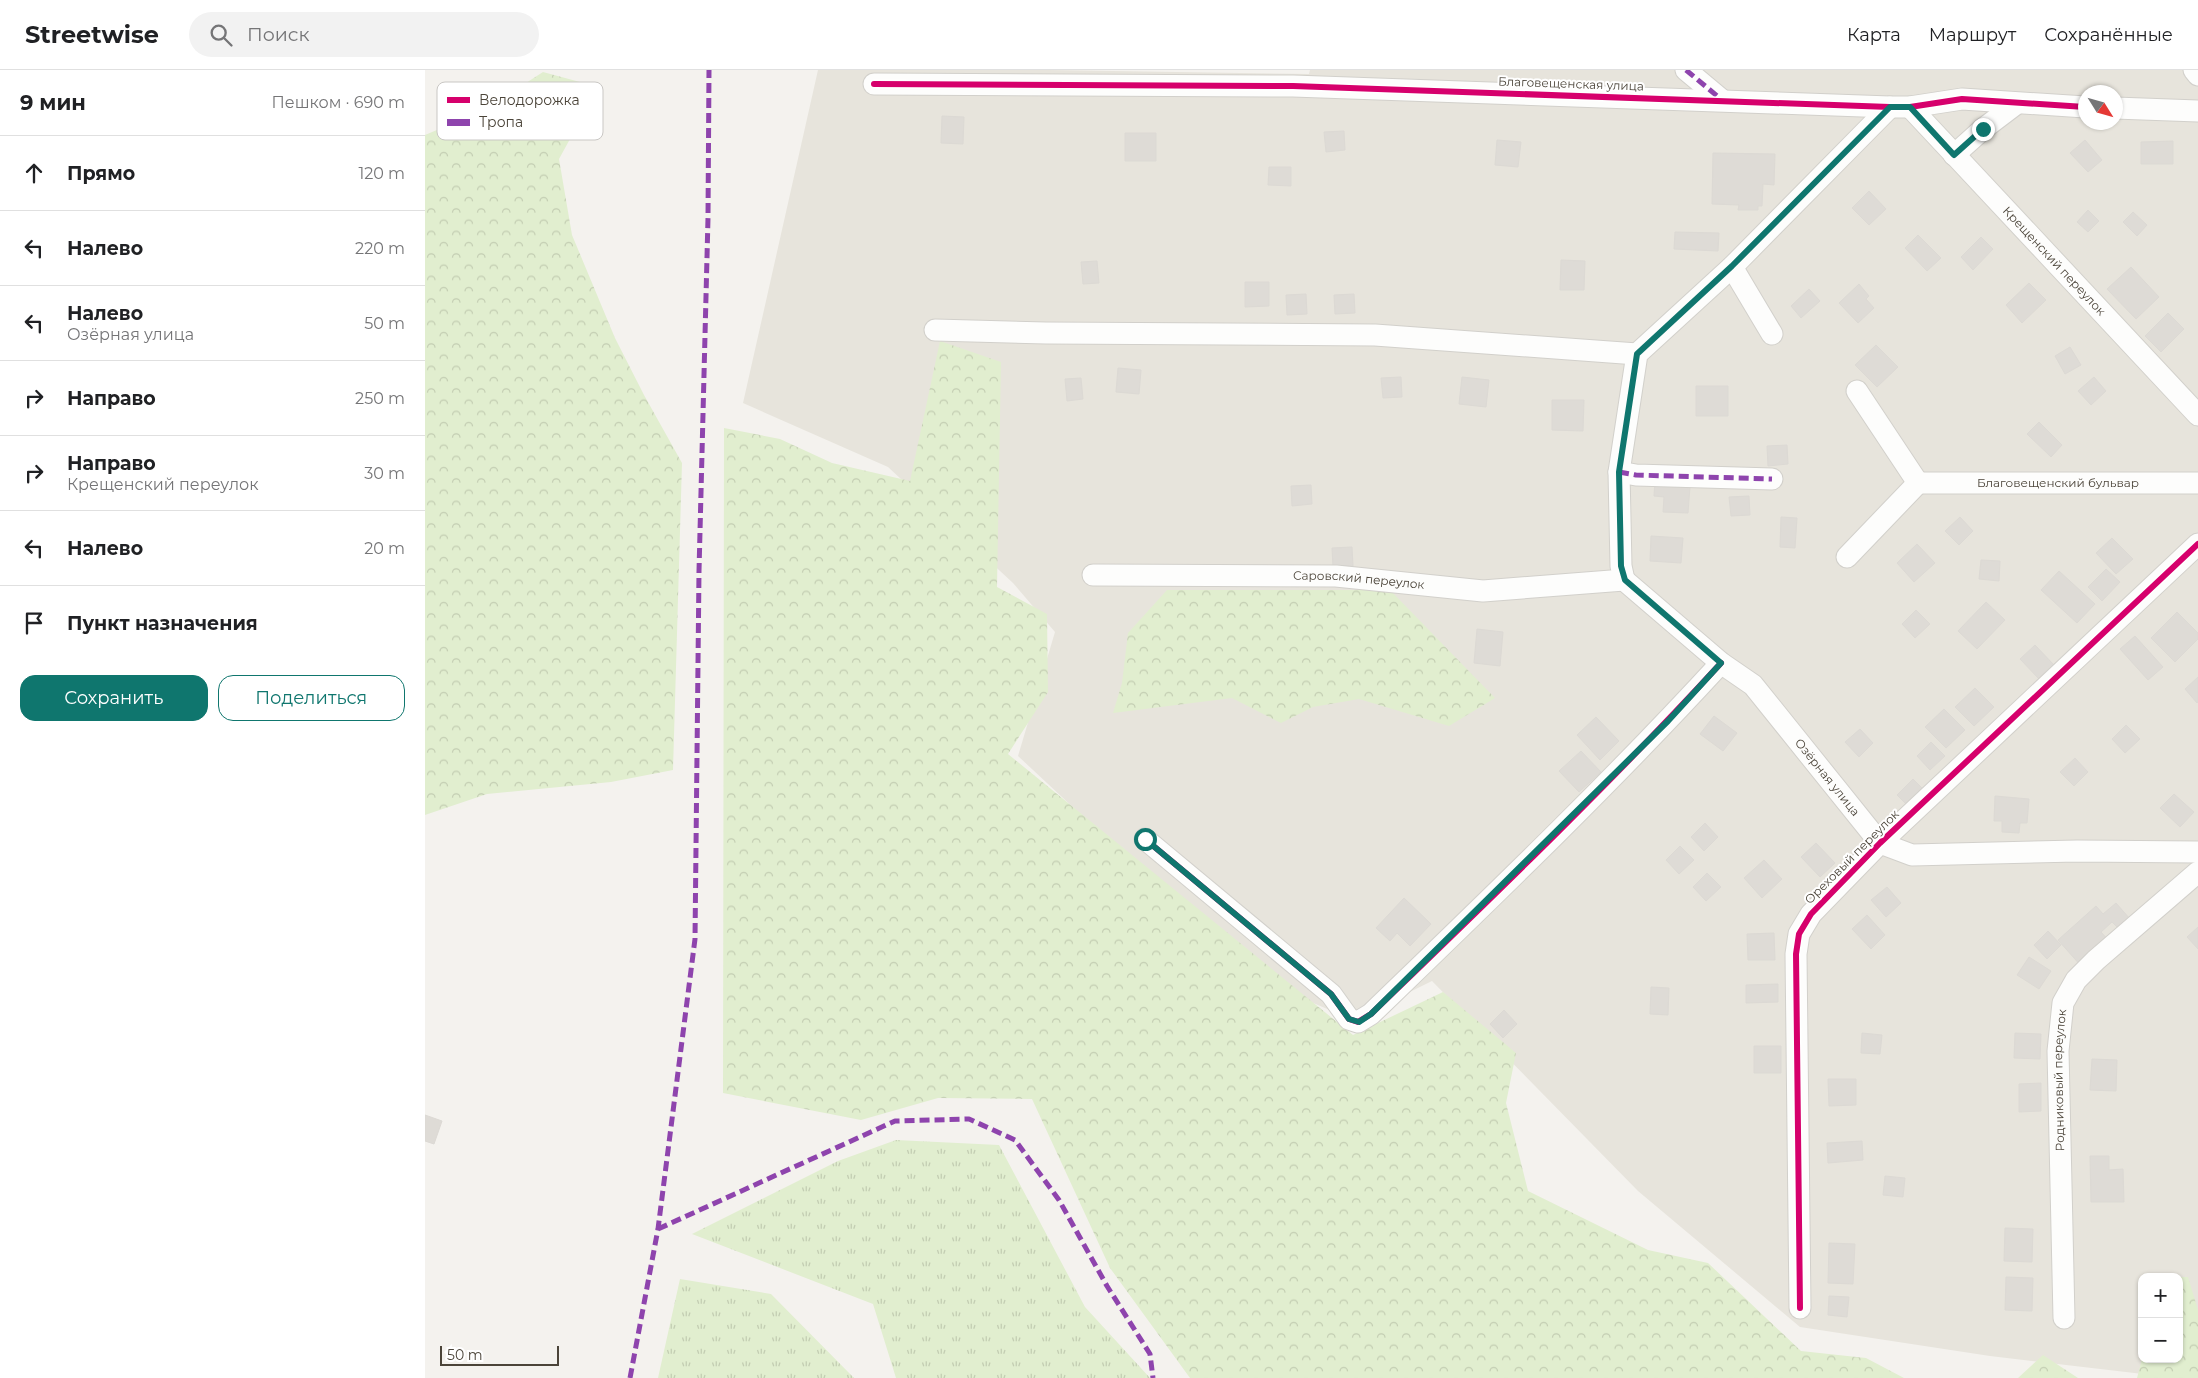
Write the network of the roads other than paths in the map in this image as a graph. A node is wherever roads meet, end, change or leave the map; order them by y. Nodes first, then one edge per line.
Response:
1 (1686, 70) edge
2 (2194, 70) edge
3 (2198, 75) edge
4 (874, 84) dead end
5 (1722, 100) junction
6 (2015, 104) junction
7 (1900, 107) junction
8 (2078, 107) edge
9 (2123, 108) edge
10 (2198, 111) edge
11 (1954, 155) junction
12 (1732, 266) junction
13 (935, 330) dead end
14 (1772, 334) dead end
15 (1637, 354) junction
16 (1857, 391) dead end
17 (2198, 415) edge
18 (1619, 472) junction
19 (1771, 479) dead end
20 (1918, 483) junction
21 (2198, 483) edge
22 (2198, 544) edge
23 (1847, 557) dead end
24 (1093, 575) dead end
25 (1625, 580) junction
26 (1721, 663) junction
27 (1145, 839) dead end
28 (1880, 843) junction
29 (2198, 852) edge
30 (2198, 872) edge
31 (1800, 1308) dead end
32 (2064, 1318) dead end

1 - 5 street
2 - 3 street
4 - 5 street, Благовещенская улица
5 - 7 street, Благовещенская улица
6 - 7 street, Благовещенская улица
6 - 8 street, Благовещенская улица
6 - 11 street
7 - 11 street, Крещенский переулок
7 - 12 street
9 - 10 street
11 - 17 street, Крещенский переулок
12 - 14 street
12 - 15 street
13 - 15 street
15 - 18 street
16 - 20 street
18 - 19 street
18 - 25 street
20 - 21 street, Благовещенский бульвар
20 - 23 street
22 - 28 street, Ореховый переулок
24 - 25 street, Саровский переулок
25 - 26 street, Озёрная улица
26 - 27 street
26 - 28 street, Озёрная улица
28 - 29 street
28 - 31 street, Ореховый переулок
30 - 32 street, Родниковый переулок

